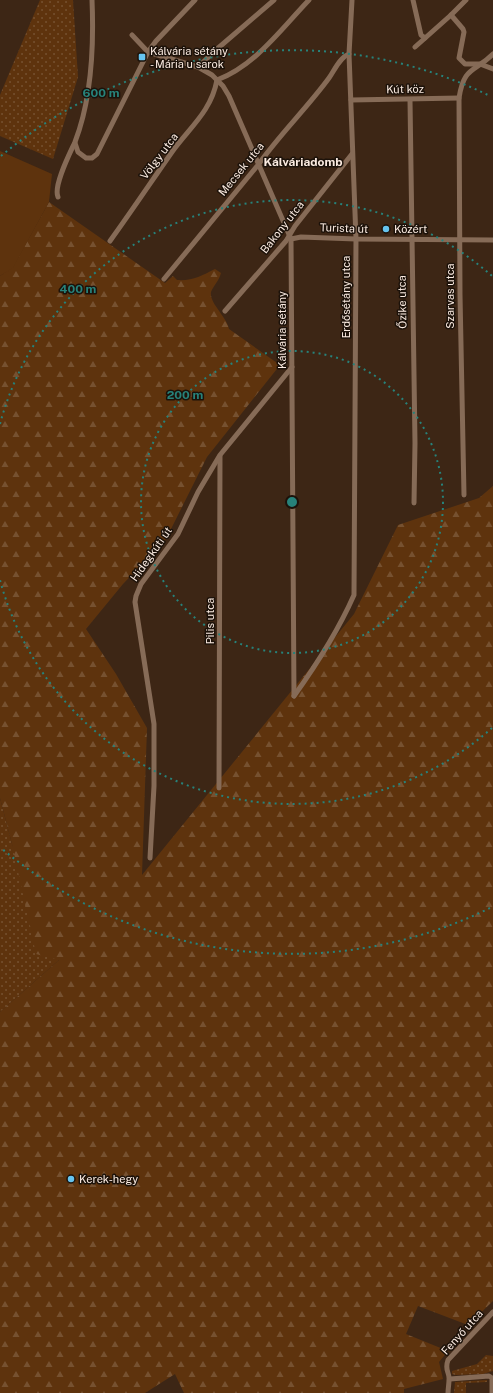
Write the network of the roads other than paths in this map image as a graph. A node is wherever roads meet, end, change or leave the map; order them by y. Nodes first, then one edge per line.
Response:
1 (92, 0) edge
2 (195, 0) edge
3 (274, 0) edge
4 (309, 0) edge
5 (352, 0) edge
6 (413, 0) edge
7 (466, 0) edge
8 (451, 15) junction
9 (132, 35) dead end
10 (425, 38) junction
11 (415, 47) dead end
12 (148, 52) junction
13 (349, 54) junction
14 (493, 54) edge
15 (487, 60) junction
16 (493, 60) edge
17 (480, 64) junction
18 (198, 67) junction
19 (493, 69) edge
20 (217, 80) junction
21 (460, 98) junction
22 (351, 100) junction
23 (410, 100) junction
24 (74, 143) junction
25 (352, 153) junction
26 (258, 165) junction
27 (58, 197) dead end
28 (290, 237) junction
29 (356, 239) junction
30 (411, 239) junction
31 (460, 240) junction
32 (493, 240) edge
33 (110, 241) dead end
34 (164, 279) dead end
35 (225, 311) dead end
36 (292, 367) junction
37 (220, 455) junction
38 (464, 495) dead end
39 (414, 503) dead end
40 (294, 696) joint
41 (219, 788) dead end
42 (150, 858) dead end
43 (493, 1312) edge
44 (450, 1379) junction
45 (448, 1393) edge
46 (492, 1393) edge

1 - 24 street
2 - 12 street
3 - 18 street
4 - 20 street
5 - 13 street, Erdősétány utca
6 - 10 street
7 - 8 street
8 - 10 street
8 - 17 street
9 - 12 street
10 - 11 street
12 - 18 street, Kálvária sétány
12 - 24 street
13 - 22 street, Erdősétány utca
13 - 26 street, Mecsek utca
14 - 15 street
15 - 16 street
15 - 17 street, Szarvas utca
17 - 19 street
17 - 21 street, Szarvas utca
18 - 20 street, Kálvária sétány
20 - 26 street, Kálvária sétány
20 - 33 street, Völgy utca
21 - 23 street, Kút köz
21 - 31 street, Szarvas utca
22 - 23 street, Kút köz
22 - 25 street, Erdősétány utca
23 - 30 street, Őzike utca
24 - 27 street
25 - 28 street, Bakony utca
25 - 29 street, Erdősétány utca
26 - 28 street, Kálvária sétány
26 - 34 street, Mecsek utca
28 - 29 street, Turista út
28 - 35 street, Bakony utca
28 - 36 street, Kálvária sétány
29 - 30 street, Turista út
29 - 40 street, Erdősétány utca
30 - 31 street, Turista út
30 - 39 street, Őzike utca
31 - 32 street, Turista út
31 - 38 street, Szarvas utca
36 - 37 street, Hidegkúti út
36 - 40 street, Kálvária sétány
37 - 41 street, Pilis utca
37 - 42 street, Hidegkúti út
43 - 44 street, Fenyő utca
44 - 45 street
44 - 46 street

